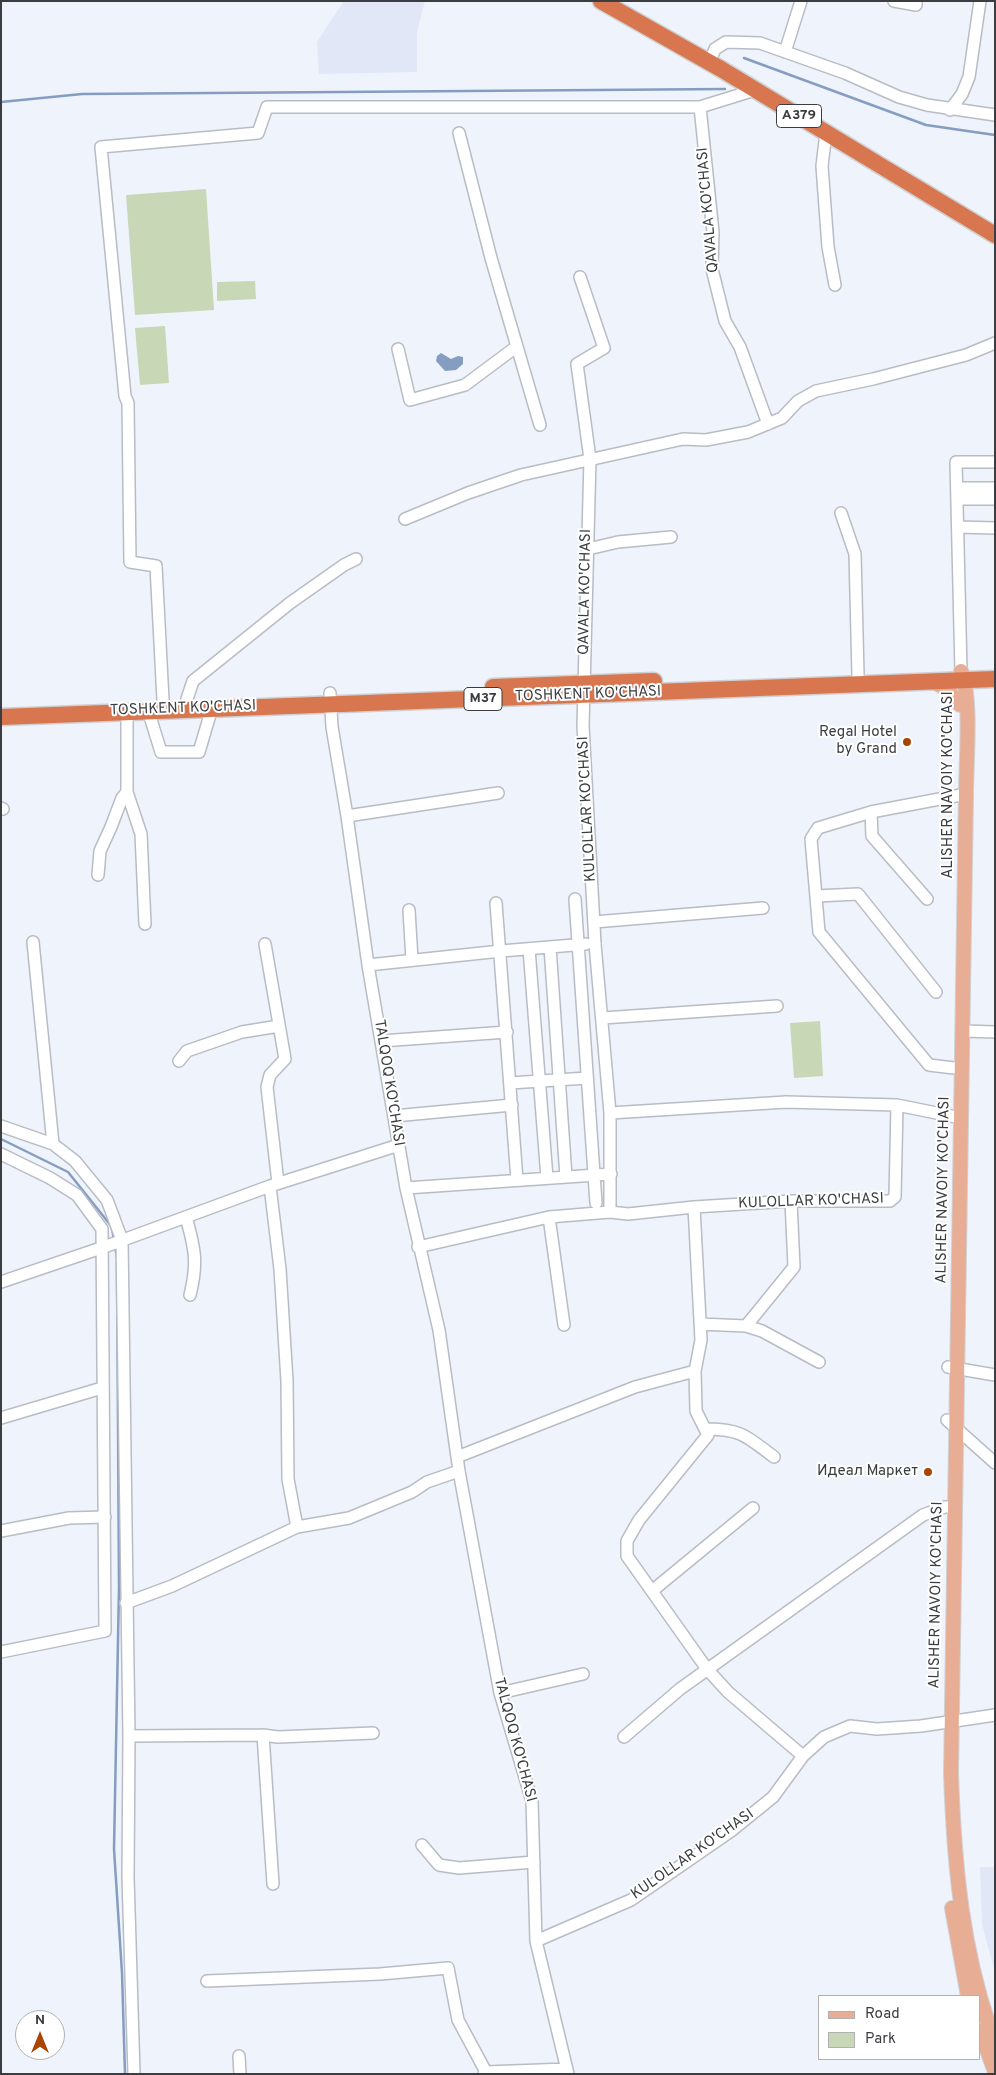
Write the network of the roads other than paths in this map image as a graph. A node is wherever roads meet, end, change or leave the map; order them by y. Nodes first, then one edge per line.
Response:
1 (601, 1) edge
2 (801, 1) edge
3 (894, 1) edge
4 (980, 1) edge
5 (916, 3) edge
6 (785, 52) junction
7 (709, 63) junction
8 (755, 90) junction
9 (700, 107) junction
10 (950, 110) junction
11 (995, 115) edge
12 (826, 133) junction
13 (459, 134) dead end
14 (995, 235) edge
15 (580, 276) dead end
16 (835, 286) dead end
17 (995, 343) edge
18 (516, 347) junction
19 (398, 349) dead end
20 (768, 424) junction
21 (540, 425) dead end
22 (590, 459) junction
23 (995, 462) edge
24 (995, 488) edge
25 (957, 494) junction
26 (995, 499) edge
27 (841, 513) dead end
28 (405, 520) dead end
29 (958, 527) junction
30 (995, 528) edge
31 (671, 537) dead end
32 (588, 549) junction
33 (356, 559) dead end
34 (858, 675) junction
35 (994, 676) edge
36 (961, 678) junction
37 (932, 682) junction
38 (584, 690) junction
39 (330, 698) junction
40 (187, 699) junction
41 (163, 700) junction
42 (963, 705) junction
43 (1, 707) edge
44 (212, 708) junction
45 (148, 710) junction
46 (128, 711) junction
47 (1, 717) edge
48 (127, 792) junction
49 (498, 793) dead end
50 (962, 794) junction
51 (871, 812) junction
52 (347, 816) junction
53 (98, 875) dead end
54 (816, 896) junction
55 (575, 899) dead end
56 (927, 899) dead end
57 (496, 903) dead end
58 (763, 908) dead end
59 (409, 910) dead end
60 (594, 922) junction
61 (145, 924) dead end
62 (32, 942) dead end
63 (265, 944) dead end
64 (595, 944) junction
65 (578, 945) junction
66 (550, 947) junction
67 (529, 948) junction
68 (501, 951) junction
69 (412, 960) junction
70 (368, 965) junction
71 (936, 992) dead end
72 (777, 1006) dead end
73 (603, 1018) junction
74 (279, 1026) junction
75 (963, 1031) junction
76 (507, 1032) junction
77 (995, 1032) edge
78 (381, 1041) junction
79 (179, 1061) dead end
80 (954, 1068) junction
81 (587, 1078) junction
82 (559, 1079) junction
83 (539, 1081) junction
84 (510, 1082) junction
85 (512, 1105) junction
86 (897, 1105) junction
87 (610, 1113) junction
88 (394, 1116) junction
89 (957, 1117) junction
90 (1, 1126) edge
91 (54, 1144) junction
92 (399, 1144) junction
93 (5, 1160) edge
94 (611, 1174) junction
95 (594, 1175) junction
96 (566, 1177) junction
97 (547, 1178) junction
98 (517, 1180) junction
99 (274, 1185) junction
100 (406, 1188) junction
101 (791, 1201) junction
102 (596, 1203) dead end
103 (694, 1207) junction
104 (610, 1212) junction
105 (186, 1217) junction
106 (549, 1217) junction
107 (122, 1240) junction
108 (418, 1247) junction
109 (104, 1248) junction
110 (1, 1282) edge
111 (190, 1295) dead end
112 (700, 1324) junction
113 (564, 1325) dead end
114 (746, 1326) junction
115 (819, 1362) dead end
116 (952, 1368) junction
117 (695, 1370) junction
118 (995, 1375) edge
119 (102, 1388) junction
120 (1, 1418) edge
121 (951, 1424) junction
122 (705, 1429) junction
123 (457, 1457) junction
124 (774, 1457) dead end
125 (995, 1463) edge
126 (459, 1471) junction
127 (949, 1507) junction
128 (753, 1508) dead end
129 (105, 1517) junction
130 (297, 1527) junction
131 (1, 1531) edge
132 (652, 1591) junction
133 (126, 1603) junction
134 (1, 1652) edge
135 (707, 1669) junction
136 (583, 1674) dead end
137 (500, 1693) junction
138 (995, 1715) edge
139 (946, 1721) junction
140 (372, 1733) dead end
141 (263, 1735) junction
142 (129, 1736) junction
143 (624, 1737) dead end
144 (803, 1756) junction
145 (422, 1845) dead end
146 (534, 1862) junction
147 (273, 1884) dead end
148 (536, 1941) junction
149 (966, 1960) junction
150 (207, 1981) dead end
151 (968, 1995) edge
152 (978, 1995) edge
153 (981, 2002) edge
154 (981, 2034) edge
155 (995, 2042) edge
156 (239, 2056) dead end
157 (568, 2071) edge
158 (995, 2072) edge
159 (485, 2073) edge
160 (134, 2074) edge
161 (240, 2074) edge

1 - 7 highway, A379
2 - 6 street
3 - 5 street
4 - 10 street
6 - 7 street
6 - 10 street
7 - 8 highway, A379
8 - 9 street
8 - 12 highway, A379
9 - 20 street, QAVALA KO'CHASI
9 - 41 street
10 - 11 street
12 - 14 highway, A379
12 - 16 street
13 - 18 street
15 - 22 street, QAVALA KO'CHASI
17 - 20 street
18 - 19 street
18 - 21 street
20 - 22 street
22 - 28 street
22 - 32 street, QAVALA KO'CHASI
23 - 25 street
24 - 25 street
25 - 26 street
25 - 29 street
27 - 34 street
29 - 30 street
29 - 36 street
31 - 32 street
32 - 38 street, QAVALA KO'CHASI
33 - 40 street
34 - 36 highway, TOSHKENT KO'CHASI / M37
34 - 38 highway, TOSHKENT KO'CHASI / M37
35 - 36 highway, TOSHKENT KO'CHASI / M37
35 - 42 main road
36 - 37 highway, TOSHKENT KO'CHASI / M37
36 - 42 main road, ALISHER NAVOIY KO'CHASI
37 - 38 highway, TOSHKENT KO'CHASI / M37
37 - 42 main road
38 - 39 highway, TOSHKENT KO'CHASI / M37
38 - 60 street, KULOLLAR KO'CHASI
39 - 40 highway, TOSHKENT KO'CHASI / M37
39 - 44 highway, TOSHKENT KO'CHASI / M37
39 - 52 street, TALQOQ KO'CHASI
40 - 41 highway, TOSHKENT KO'CHASI / M37
41 - 43 highway, TOSHKENT KO'CHASI / M37
42 - 50 main road, ALISHER NAVOIY KO'CHASI
44 - 45 highway, TOSHKENT KO'CHASI / M37
44 - 45 street
45 - 46 highway, TOSHKENT KO'CHASI / M37
46 - 47 highway, TOSHKENT KO'CHASI / M37
46 - 48 street
48 - 53 street
48 - 61 street
49 - 52 street
50 - 51 street
50 - 75 main road, ALISHER NAVOIY KO'CHASI
50 - 80 main road, ALISHER NAVOIY KO'CHASI
51 - 54 street
51 - 56 street
52 - 70 street, TALQOQ KO'CHASI
54 - 71 street
54 - 80 street
55 - 65 street
57 - 68 street
58 - 60 street
59 - 69 street
60 - 64 street, KULOLLAR KO'CHASI
62 - 91 street
63 - 74 street
64 - 65 street
64 - 73 street, KULOLLAR KO'CHASI
65 - 66 street
65 - 81 street
66 - 67 street
66 - 82 street
67 - 68 street
67 - 83 street
68 - 69 street
68 - 76 street
69 - 70 street
70 - 78 street, TALQOQ KO'CHASI
72 - 73 street
73 - 87 street, KULOLLAR KO'CHASI
74 - 79 street
74 - 99 street
75 - 77 street
75 - 89 main road, ALISHER NAVOIY KO'CHASI
76 - 78 street
76 - 84 street
78 - 88 street, TALQOQ KO'CHASI
80 - 89 main road, ALISHER NAVOIY KO'CHASI
81 - 82 street
81 - 95 street
82 - 83 street
82 - 96 street
83 - 84 street
83 - 97 street
84 - 85 street
85 - 88 street
85 - 98 street
86 - 87 street
86 - 89 street
86 - 101 street, KULOLLAR KO'CHASI
87 - 94 street, KULOLLAR KO'CHASI
88 - 92 street, TALQOQ KO'CHASI
89 - 116 main road, ALISHER NAVOIY KO'CHASI
90 - 91 street
91 - 107 street
92 - 99 street
92 - 100 street, TALQOQ KO'CHASI
93 - 109 street
94 - 95 street
94 - 104 street, KULOLLAR KO'CHASI
95 - 96 street
95 - 102 street
96 - 97 street
97 - 98 street
98 - 100 street
99 - 105 street
99 - 130 street
100 - 108 street, TALQOQ KO'CHASI
101 - 103 street, KULOLLAR KO'CHASI
101 - 114 street
103 - 104 street, KULOLLAR KO'CHASI
103 - 112 street
104 - 106 street, KULOLLAR KO'CHASI
105 - 107 street
105 - 111 street
106 - 108 street, KULOLLAR KO'CHASI
106 - 113 street
107 - 109 street
107 - 133 street
108 - 123 street, TALQOQ KO'CHASI
109 - 110 street
109 - 119 street
112 - 114 street
112 - 117 street
114 - 115 street
116 - 118 street
116 - 121 main road, ALISHER NAVOIY KO'CHASI
117 - 122 street
117 - 123 street
119 - 120 street
119 - 129 street
121 - 125 street
121 - 127 main road, ALISHER NAVOIY KO'CHASI
122 - 124 street
122 - 132 street
123 - 126 street, TALQOQ KO'CHASI
126 - 130 street
126 - 137 street, TALQOQ KO'CHASI
127 - 135 street
127 - 139 main road, ALISHER NAVOIY KO'CHASI
128 - 132 street
129 - 131 street
129 - 134 street
130 - 133 street
132 - 135 street
133 - 142 street
135 - 143 street
135 - 144 street
136 - 137 street
137 - 146 street, TALQOQ KO'CHASI
138 - 139 street, KULOLLAR KO'CHASI
139 - 144 street, KULOLLAR KO'CHASI
139 - 149 main road, ALISHER NAVOIY KO'CHASI
140 - 141 street
141 - 142 street
141 - 147 street
142 - 160 street
144 - 148 street, KULOLLAR KO'CHASI
145 - 146 street
146 - 148 street, TALQOQ KO'CHASI
148 - 157 street, TALQOQ KO'CHASI
149 - 151 main road, ALISHER NAVOIY KO'CHASI
149 - 152 main road, ALISHER NAVOIY KO'CHASI
150 - 159 street
153 - 155 main road, ALISHER NAVOIY KO'CHASI
154 - 158 main road
156 - 161 street
157 - 159 street, TALQOQ KO'CHASI

